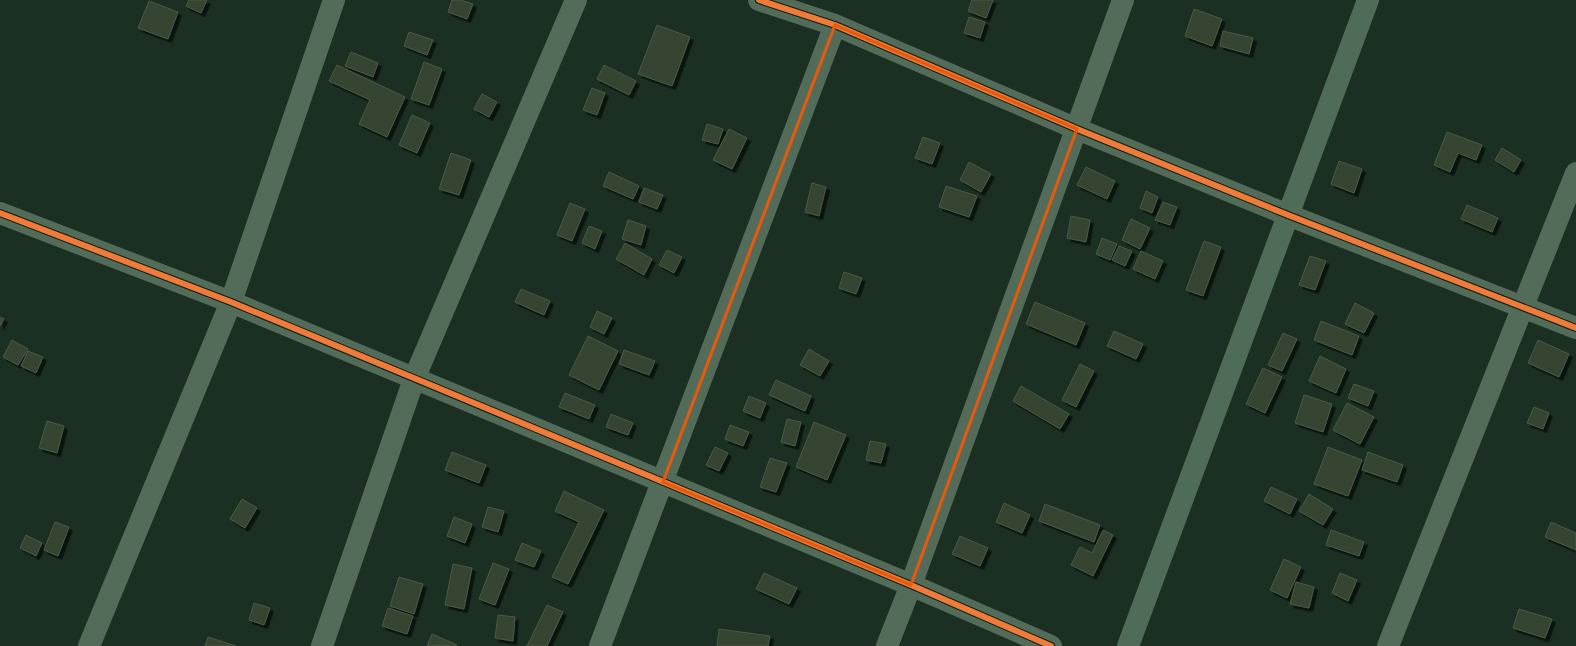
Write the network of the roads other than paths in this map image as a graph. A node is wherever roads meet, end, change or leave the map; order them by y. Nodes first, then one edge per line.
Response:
1 (334, 0) edge
2 (576, 0) edge
3 (759, 0) edge
4 (1123, 0) edge
5 (1368, 0) edge
6 (835, 24) junction
7 (1077, 129) junction
8 (1576, 173) edge
9 (0, 213) edge
10 (1288, 216) junction
11 (231, 302) junction
12 (1522, 307) junction
13 (1576, 328) edge
14 (414, 378) junction
15 (663, 482) junction
16 (911, 585) junction
17 (89, 646) edge
18 (322, 646) edge
19 (600, 646) edge
20 (887, 646) edge
21 (1051, 646) edge
22 (1128, 646) edge
23 (1388, 646) edge

1 - 11 street
2 - 14 street
3 - 6 street
4 - 7 street
5 - 10 main road
6 - 7 street
6 - 15 street
7 - 10 street
7 - 16 street
8 - 12 street
9 - 11 street
10 - 12 street
10 - 22 main road
11 - 14 street
11 - 17 street
12 - 13 street
12 - 23 street
14 - 15 street
14 - 18 street
15 - 16 street
15 - 19 street
16 - 20 street
16 - 21 street

